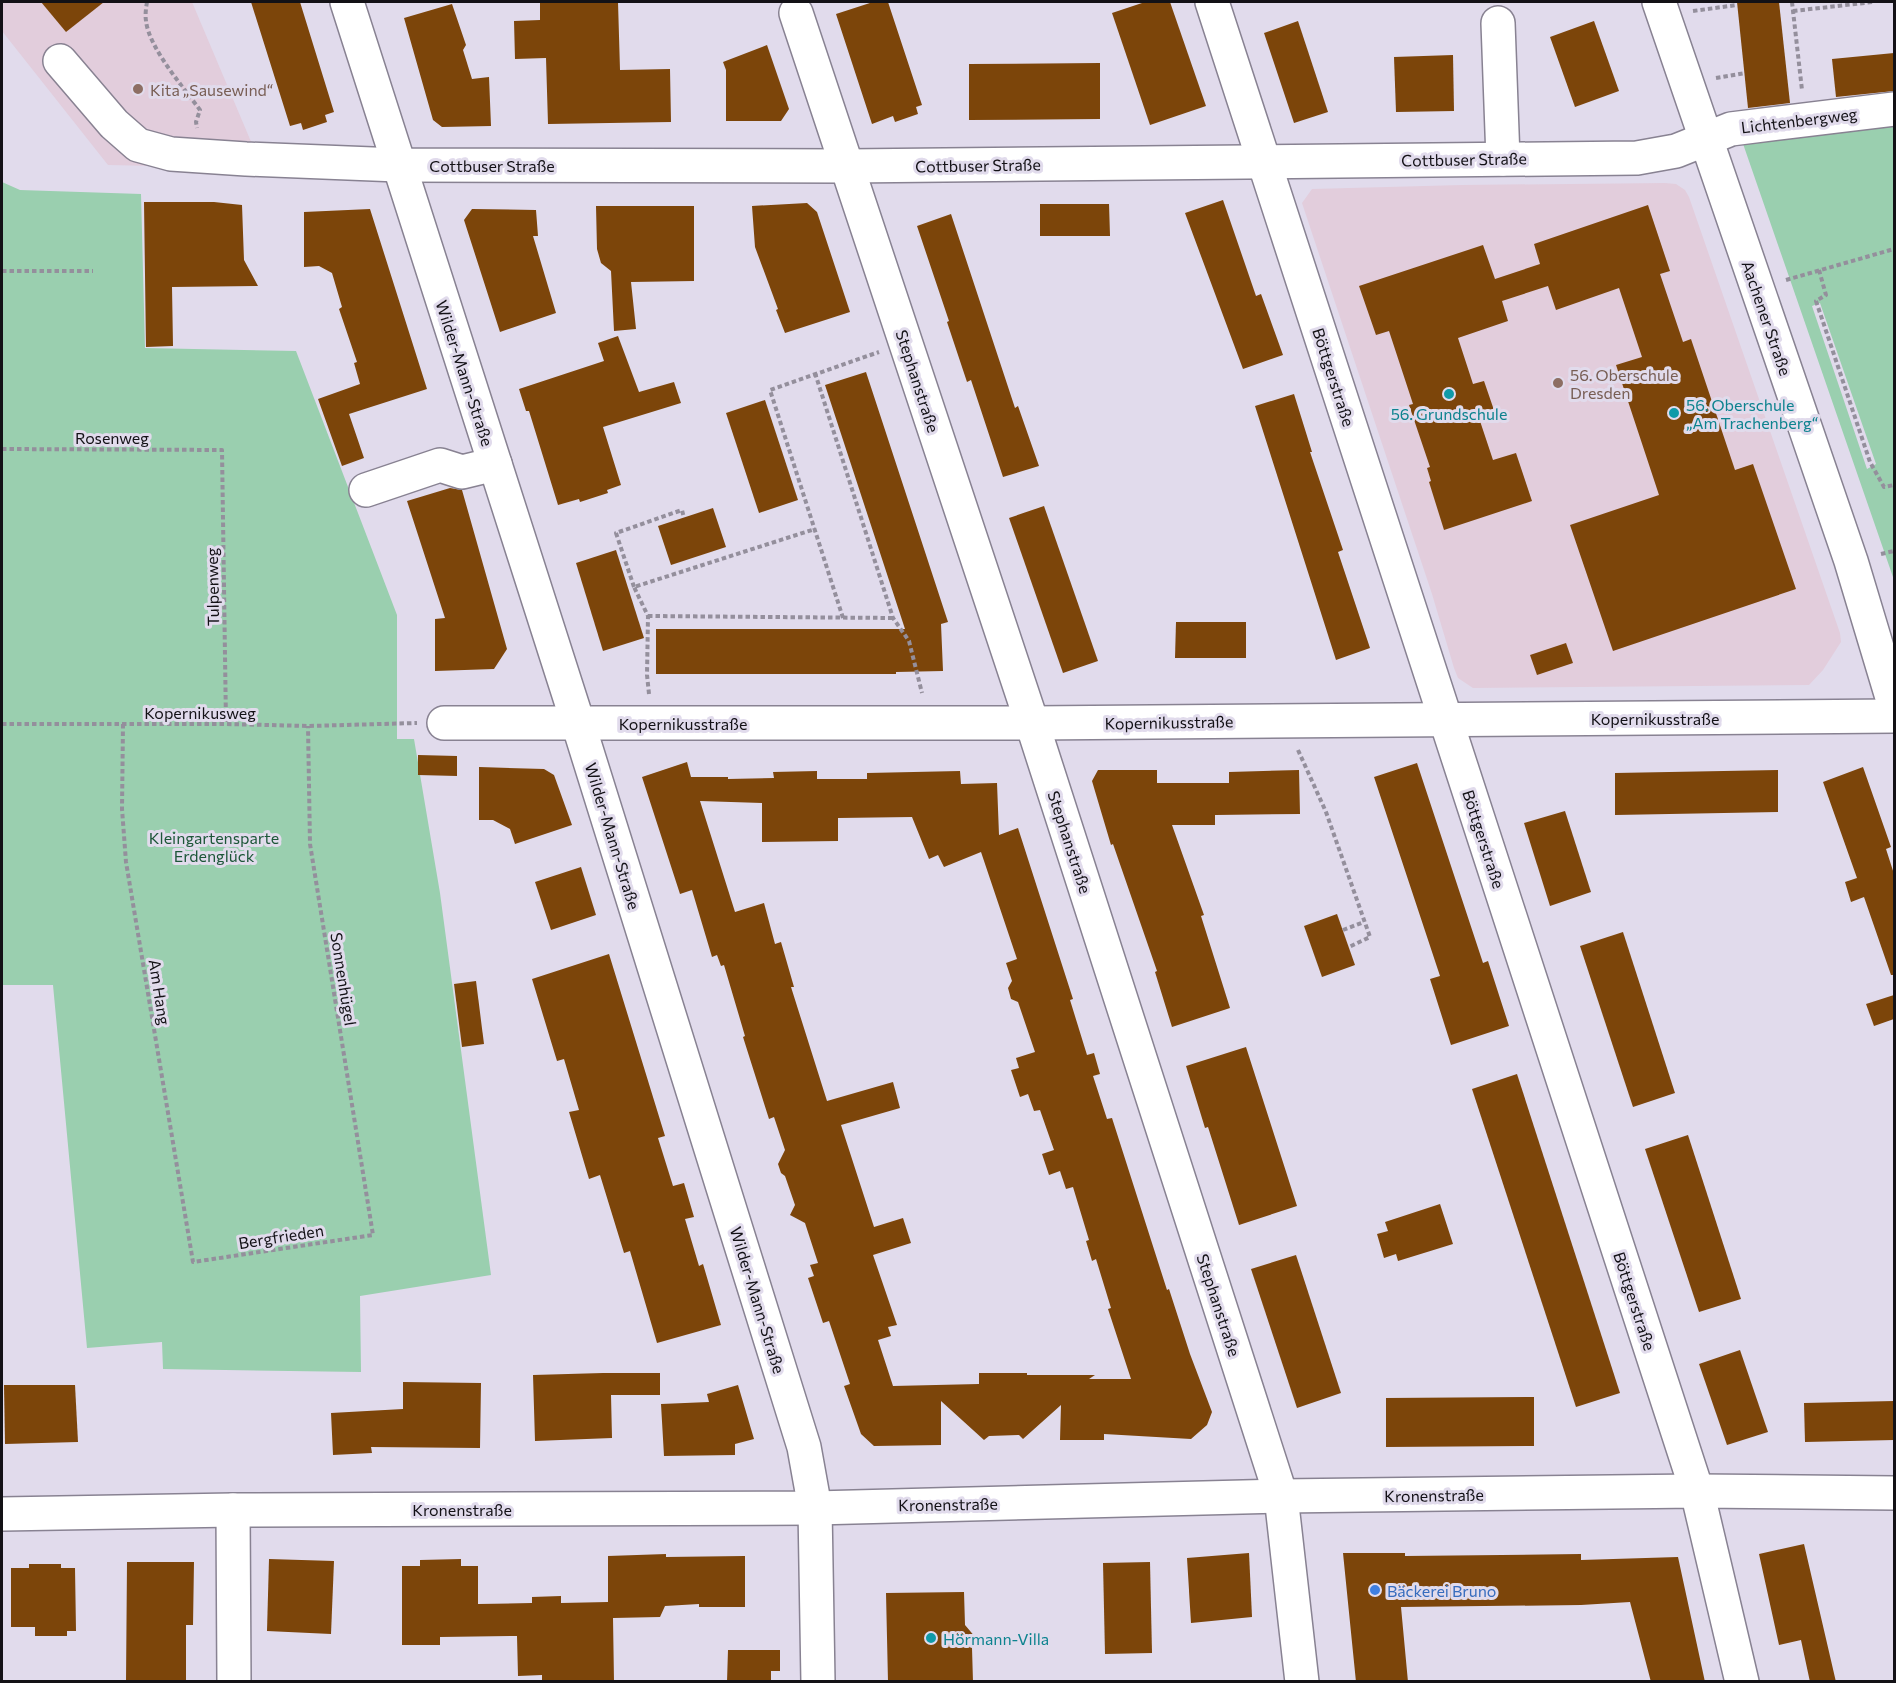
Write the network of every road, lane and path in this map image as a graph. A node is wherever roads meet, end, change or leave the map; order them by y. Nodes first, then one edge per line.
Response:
1 (147, 2) edge
2 (347, 2) edge
3 (1212, 2) edge
4 (1792, 2) edge
5 (1873, 2) edge
6 (1737, 5) dead end
7 (1661, 8) edge
8 (1793, 11) junction
9 (796, 13) dead end
10 (1498, 23) dead end
11 (60, 61) dead end
12 (1894, 109) edge
13 (1806, 119) junction
14 (1706, 138) junction
15 (213, 157) junction
16 (1503, 159) junction
17 (1264, 162) junction
18 (398, 165) junction
19 (847, 166) junction
20 (1894, 249) edge
21 (1819, 270) junction
22 (2, 271) edge
23 (93, 271) dead end
24 (1784, 280) dead end
25 (905, 343) junction
26 (815, 374) junction
27 (2, 449) edge
28 (222, 450) joint
29 (495, 464) junction
30 (1894, 485) edge
31 (366, 490) dead end
32 (684, 518) dead end
33 (815, 529) junction
34 (634, 587) junction
35 (648, 616) junction
36 (843, 618) junction
37 (893, 618) junction
38 (1894, 704) edge
39 (1894, 716) edge
40 (1445, 719) junction
41 (1291, 720) junction
42 (398, 723) dead end
43 (444, 723) dead end
44 (578, 723) junction
45 (652, 723) junction
46 (930, 723) junction
47 (1032, 723) junction
48 (2, 724) edge
49 (123, 724) junction
50 (226, 724) junction
51 (308, 726) junction
52 (1364, 922) junction
53 (1343, 930) dead end
54 (1349, 947) dead end
55 (373, 1235) joint
56 (193, 1262) joint
57 (1697, 1491) junction
58 (1894, 1494) edge
59 (1281, 1496) junction
60 (815, 1508) junction
61 (233, 1510) junction
62 (2, 1514) edge
63 (234, 1682) edge
64 (818, 1682) edge
65 (1302, 1682) edge
66 (1742, 1682) edge

1 - 15 path
2 - 18 street, Wilder-Mann-Straße
3 - 17 street, Böttgerstraße
4 - 8 path
5 - 8 path
6 - 7 path
7 - 14 street, Aachener Straße
8 - 13 path
9 - 19 street, Stephanstraße
10 - 16 street
11 - 15 street, Cottbuser Straße
12 - 13 street, Lichtenbergweg
13 - 14 street, Lichtenbergweg
14 - 16 street, Cottbuser Straße
14 - 38 street, Aachener Straße
15 - 18 street, Cottbuser Straße
16 - 17 street, Cottbuser Straße
17 - 19 street, Cottbuser Straße
17 - 40 street, Böttgerstraße
18 - 19 street, Cottbuser Straße
18 - 29 street, Wilder-Mann-Straße
19 - 25 street, Stephanstraße
20 - 21 path
21 - 24 path
21 - 30 path
22 - 23 path
25 - 26 path
25 - 47 street, Stephanstraße
26 - 33 path
26 - 37 path
27 - 28 path, Rosenweg
28 - 50 path, Tulpenweg
29 - 31 street
29 - 44 street, Wilder-Mann-Straße
32 - 34 path
33 - 34 path
33 - 36 path
34 - 35 path
35 - 36 path
35 - 45 path
36 - 37 path
37 - 46 path
39 - 40 street, Kopernikusstraße
40 - 41 street, Kopernikusstraße
40 - 57 street, Böttgerstraße
41 - 47 street, Kopernikusstraße
41 - 52 path
42 - 51 path, Kopernikusweg
43 - 44 street, Kopernikusstraße
44 - 45 street, Kopernikusstraße
44 - 60 street, Wilder-Mann-Straße
45 - 46 street, Kopernikusstraße
46 - 47 street, Kopernikusstraße
47 - 59 street, Stephanstraße
48 - 49 path, Kopernikusweg
49 - 50 path, Kopernikusweg
49 - 56 path, Am Hang
50 - 51 path, Kopernikusweg
51 - 55 path, Sonnenhügel
52 - 53 path
52 - 54 path
55 - 56 path, Bergfrieden
57 - 58 street, Kronenstraße
57 - 59 street, Kronenstraße
57 - 66 street, Böttgerstraße
59 - 60 street, Kronenstraße
59 - 65 street, Stephanstraße
60 - 61 street, Kronenstraße
60 - 64 street, Wilder-Mann-Straße
61 - 62 street, Kronenstraße
61 - 63 street

